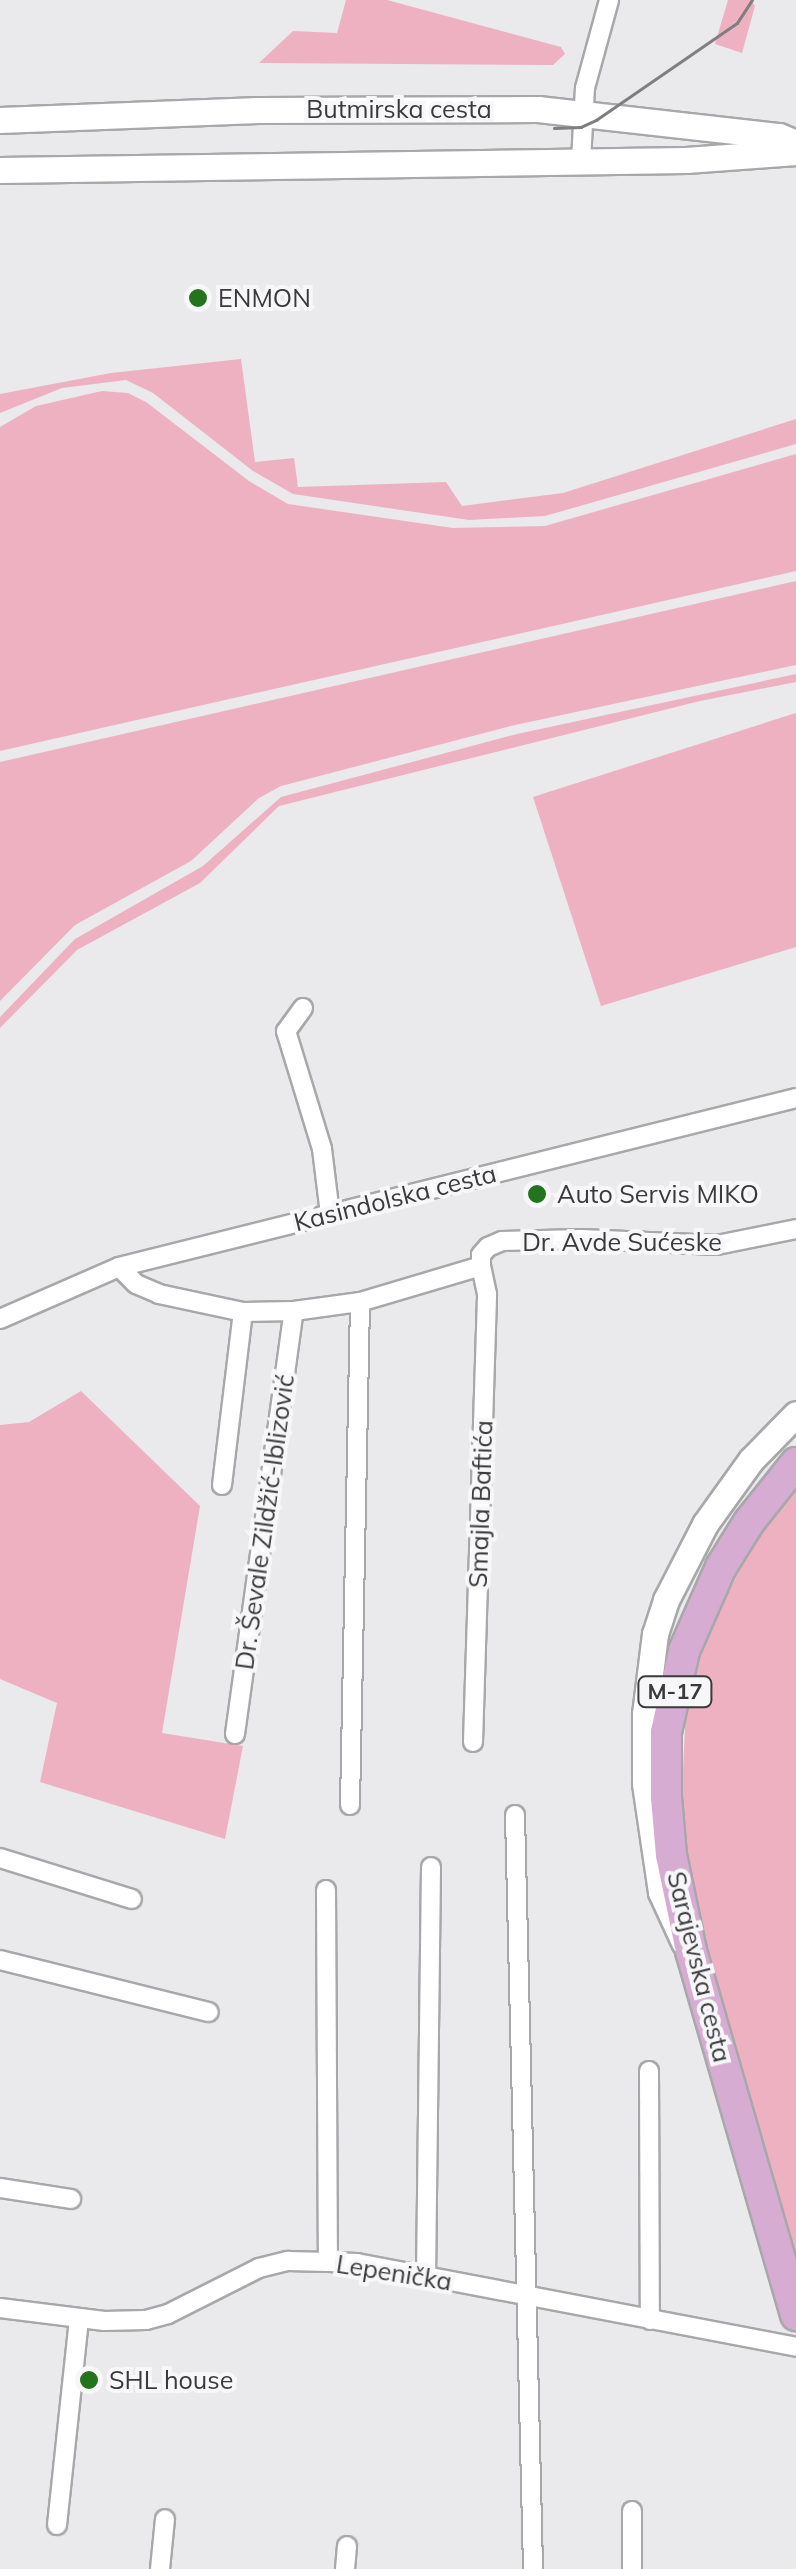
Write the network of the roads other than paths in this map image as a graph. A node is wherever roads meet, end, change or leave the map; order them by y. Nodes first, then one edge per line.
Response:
1 (609, 0) edge
2 (583, 111) junction
3 (0, 120) edge
4 (796, 143) edge
5 (796, 152) edge
6 (581, 162) junction
7 (0, 170) edge
8 (303, 1008) dead end
9 (796, 1098) edge
10 (330, 1214) junction
11 (796, 1229) edge
12 (481, 1266) junction
13 (119, 1267) junction
14 (360, 1302) junction
15 (294, 1310) junction
16 (244, 1312) junction
17 (0, 1320) edge
18 (796, 1414) edge
19 (796, 1463) edge
20 (222, 1485) dead end
21 (236, 1734) dead end
22 (473, 1742) dead end
23 (350, 1806) dead end
24 (515, 1815) dead end
25 (0, 1858) edge
26 (432, 1867) dead end
27 (326, 1890) dead end
28 (132, 1898) dead end
29 (690, 1951) junction
30 (0, 1960) edge
31 (208, 2012) dead end
32 (649, 2072) dead end
33 (0, 2188) edge
34 (71, 2199) dead end
35 (328, 2262) junction
36 (426, 2277) junction
37 (527, 2296) junction
38 (0, 2308) edge
39 (796, 2315) edge
40 (79, 2318) junction
41 (650, 2320) junction
42 (796, 2347) edge
43 (632, 2511) dead end
44 (165, 2519) dead end
45 (57, 2525) dead end
46 (347, 2546) dead end
47 (160, 2569) edge
48 (345, 2569) edge
49 (533, 2569) edge
50 (632, 2569) edge

1 - 2 street
2 - 3 main road, Butmirska cesta
2 - 4 main road, Butmirska cesta
2 - 6 street
5 - 6 main road, Butmirska cesta
6 - 7 main road, Butmirska cesta
8 - 10 street
9 - 10 street, Kasindolska cesta
10 - 13 street, Kasindolska cesta
11 - 12 street, Dr. Avde Sućeske
12 - 14 street, Dr. Avde Sućeske
12 - 22 street, Smajla Baftića
13 - 16 street, Dr. Avde Sućeske
13 - 17 street, Kasindolska cesta
14 - 15 street, Dr. Avde Sućeske
14 - 23 street
15 - 16 street, Dr. Avde Sućeske
15 - 21 street, Dr. Ševale Zildžić-Iblizović
16 - 20 street
18 - 29 main road
19 - 29 main road, Sarajevska cesta / M-17
24 - 37 street
25 - 28 street
26 - 36 street
27 - 35 street
29 - 39 main road, Sarajevska cesta / M-17
30 - 31 street
32 - 41 street
33 - 34 street
35 - 36 street, Lepenička
35 - 40 street, Lepenička
36 - 37 street, Lepenička
37 - 41 street, Lepenička
37 - 49 street
38 - 40 street, Lepenička
40 - 45 street
41 - 42 street, Lepenička
43 - 50 street
44 - 47 street
46 - 48 street

